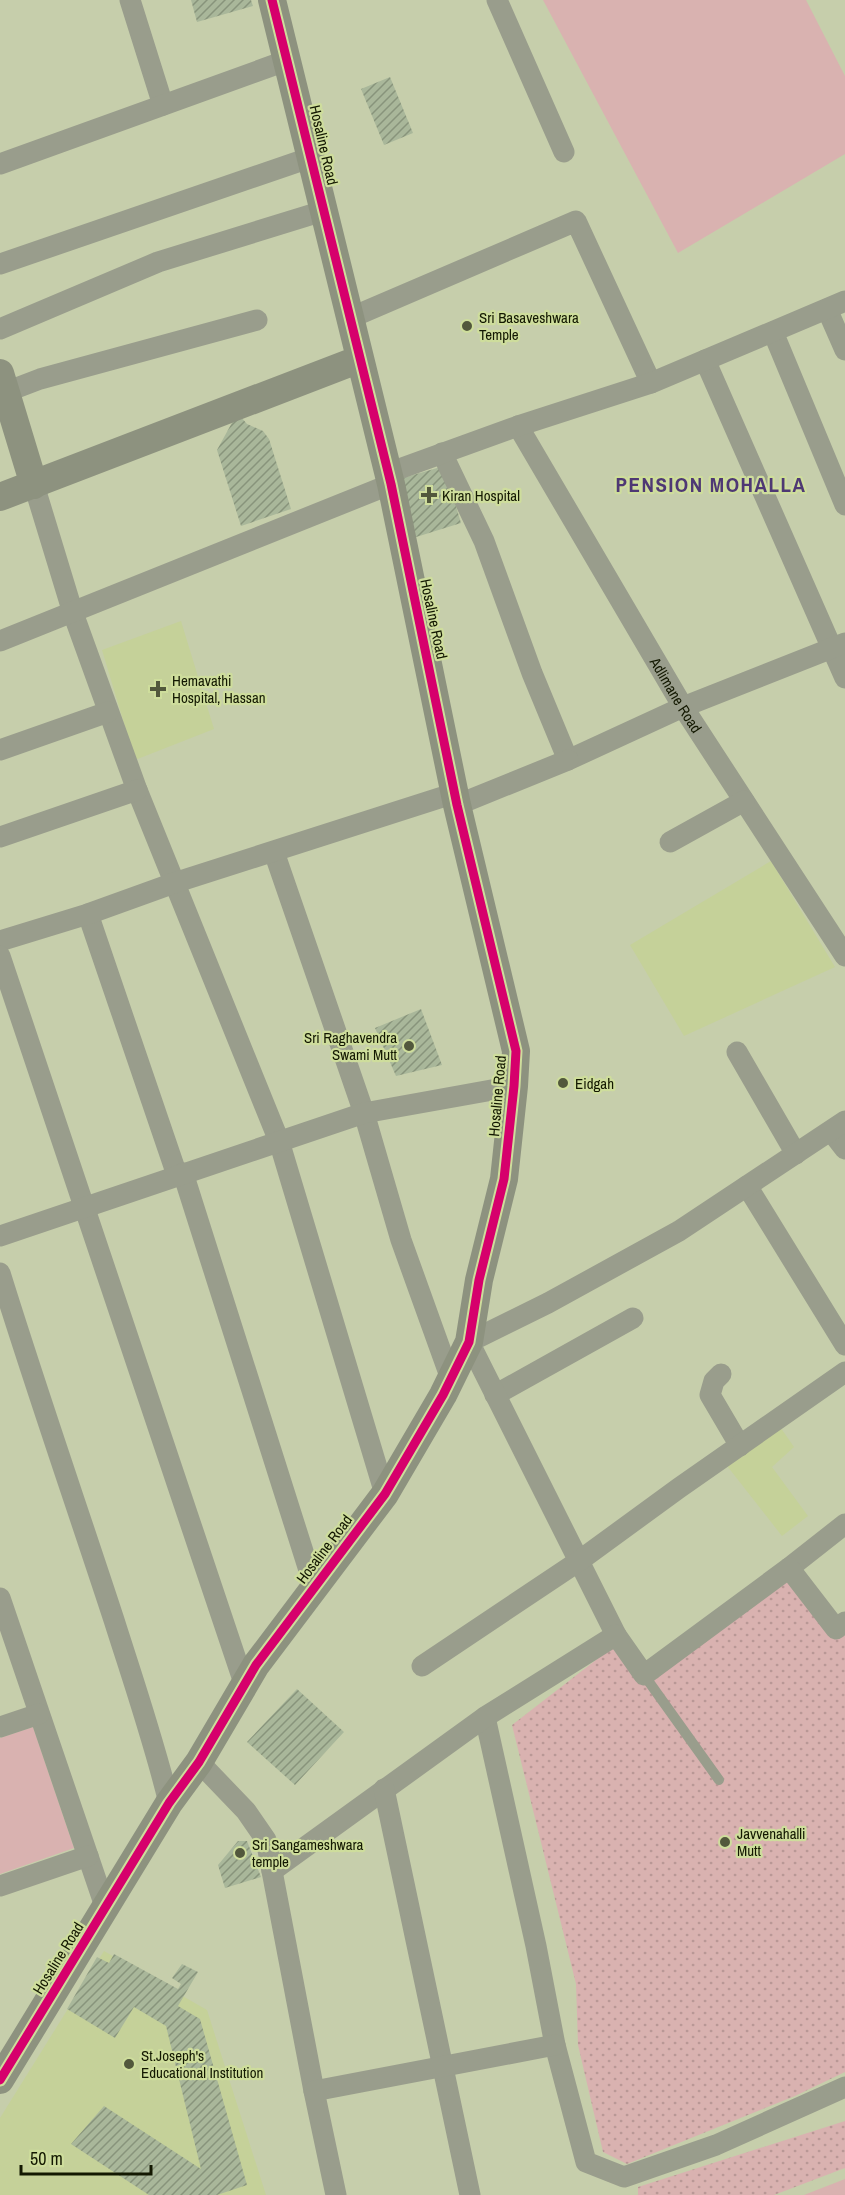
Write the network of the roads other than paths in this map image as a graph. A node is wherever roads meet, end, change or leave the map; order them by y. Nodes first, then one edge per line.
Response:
1 (130, 0) edge
2 (272, 0) edge
3 (497, 0) edge
4 (288, 60) junction
5 (163, 105) junction
6 (564, 152) dead end
7 (312, 157) junction
8 (0, 164) edge
9 (323, 211) junction
10 (0, 264) edge
11 (836, 305) edge
12 (350, 318) junction
13 (257, 320) dead end
14 (0, 329) edge
15 (773, 332) junction
16 (845, 350) edge
17 (360, 358) junction
18 (705, 360) junction
19 (3, 383) edge
20 (651, 383) junction
21 (518, 426) junction
22 (442, 453) junction
23 (389, 478) junction
24 (34, 485) junction
25 (0, 497) edge
26 (845, 505) edge
27 (73, 613) junction
28 (0, 641) edge
29 (839, 646) edge
30 (845, 678) edge
31 (683, 707) junction
32 (108, 712) junction
33 (0, 750) edge
34 (568, 760) junction
35 (137, 789) junction
36 (456, 799) junction
37 (744, 801) junction
38 (0, 837) edge
39 (670, 842) dead end
40 (274, 852) junction
41 (174, 883) junction
42 (88, 914) junction
43 (0, 940) edge
44 (0, 956) edge
45 (845, 956) edge
46 (737, 1052) dead end
47 (514, 1086) junction
48 (364, 1113) junction
49 (838, 1126) edge
50 (279, 1141) junction
51 (845, 1149) edge
52 (796, 1154) junction
53 (180, 1174) junction
54 (747, 1186) junction
55 (86, 1207) junction
56 (0, 1236) edge
57 (0, 1273) edge
58 (633, 1318) dead end
59 (469, 1342) junction
60 (845, 1345) edge
61 (845, 1372) edge
62 (721, 1374) dead end
63 (451, 1379) junction
64 (495, 1395) junction
65 (740, 1446) junction
66 (385, 1494) junction
67 (845, 1524) edge
68 (579, 1561) junction
69 (789, 1568) junction
70 (314, 1586) junction
71 (0, 1598) edge
72 (845, 1622) edge
73 (616, 1635) junction
74 (7, 1639) edge
75 (422, 1666) dead end
76 (644, 1675) junction
77 (244, 1683) junction
78 (39, 1713) junction
79 (485, 1717) junction
80 (0, 1727) edge
81 (199, 1762) junction
82 (719, 1780) dead end
83 (384, 1789) junction
84 (169, 1803) junction
85 (88, 1856) junction
86 (273, 1871) junction
87 (0, 1886) edge
88 (106, 1909) junction
89 (555, 2045) junction
90 (443, 2066) junction
91 (0, 2080) edge
92 (845, 2088) edge
93 (314, 2091) junction
94 (624, 2186) edge
95 (336, 2195) edge
96 (470, 2195) edge

1 - 5 street
2 - 4 street, Hosaline Road
3 - 6 street
4 - 5 street
4 - 7 street, Hosaline Road
5 - 8 street
7 - 9 street, Hosaline Road
7 - 10 street
9 - 12 street, Hosaline Road
9 - 14 street
11 - 15 street
11 - 16 street
12 - 17 street, Hosaline Road
12 - 20 street
13 - 19 street
15 - 18 street
15 - 26 street
17 - 23 street, Hosaline Road
17 - 24 street
18 - 20 street
18 - 29 street
19 - 24 street
20 - 21 street
21 - 22 street
21 - 31 street, Adlimane Road
22 - 23 street
22 - 34 street
23 - 27 street
23 - 36 street, Hosaline Road
24 - 25 street
24 - 27 street
27 - 28 street
27 - 32 street
29 - 30 street
29 - 31 street
31 - 34 street
31 - 37 street, Adlimane Road
32 - 33 street
32 - 35 street
34 - 36 street
35 - 38 street
35 - 41 street
36 - 40 street
36 - 47 street, Hosaline Road
37 - 39 street
37 - 45 street, Adlimane Road
40 - 41 street
40 - 48 street
41 - 42 street
41 - 50 street
42 - 43 street
42 - 53 street
44 - 55 street
46 - 52 street
47 - 48 street
47 - 59 street, Hosaline Road
48 - 50 street
48 - 63 street
49 - 51 street
49 - 52 street
50 - 53 street
50 - 66 street
52 - 54 street
53 - 55 street
53 - 70 street
54 - 59 street
54 - 60 street
55 - 56 street
55 - 77 street
57 - 84 street
58 - 64 street
59 - 63 street, Hosaline Road
59 - 64 street
61 - 65 street
62 - 65 street
63 - 66 street, Hosaline Road
64 - 68 street
65 - 68 street
66 - 70 street, Hosaline Road
67 - 69 street
68 - 73 street
68 - 75 street
69 - 72 street
69 - 76 street
70 - 77 street, Hosaline Road
71 - 74 street
73 - 76 street
73 - 79 street
74 - 78 street
76 - 82 lane
77 - 81 street, Hosaline Road
78 - 80 street
78 - 85 street
79 - 83 street
79 - 89 street
81 - 84 street, Hosaline Road
81 - 86 street
83 - 86 street
83 - 90 street
84 - 88 street, Hosaline Road
85 - 87 street
85 - 88 street
86 - 93 street
88 - 91 street, Hosaline Road
89 - 90 street
89 - 94 street
90 - 93 street
90 - 96 street
92 - 94 street
93 - 95 street

